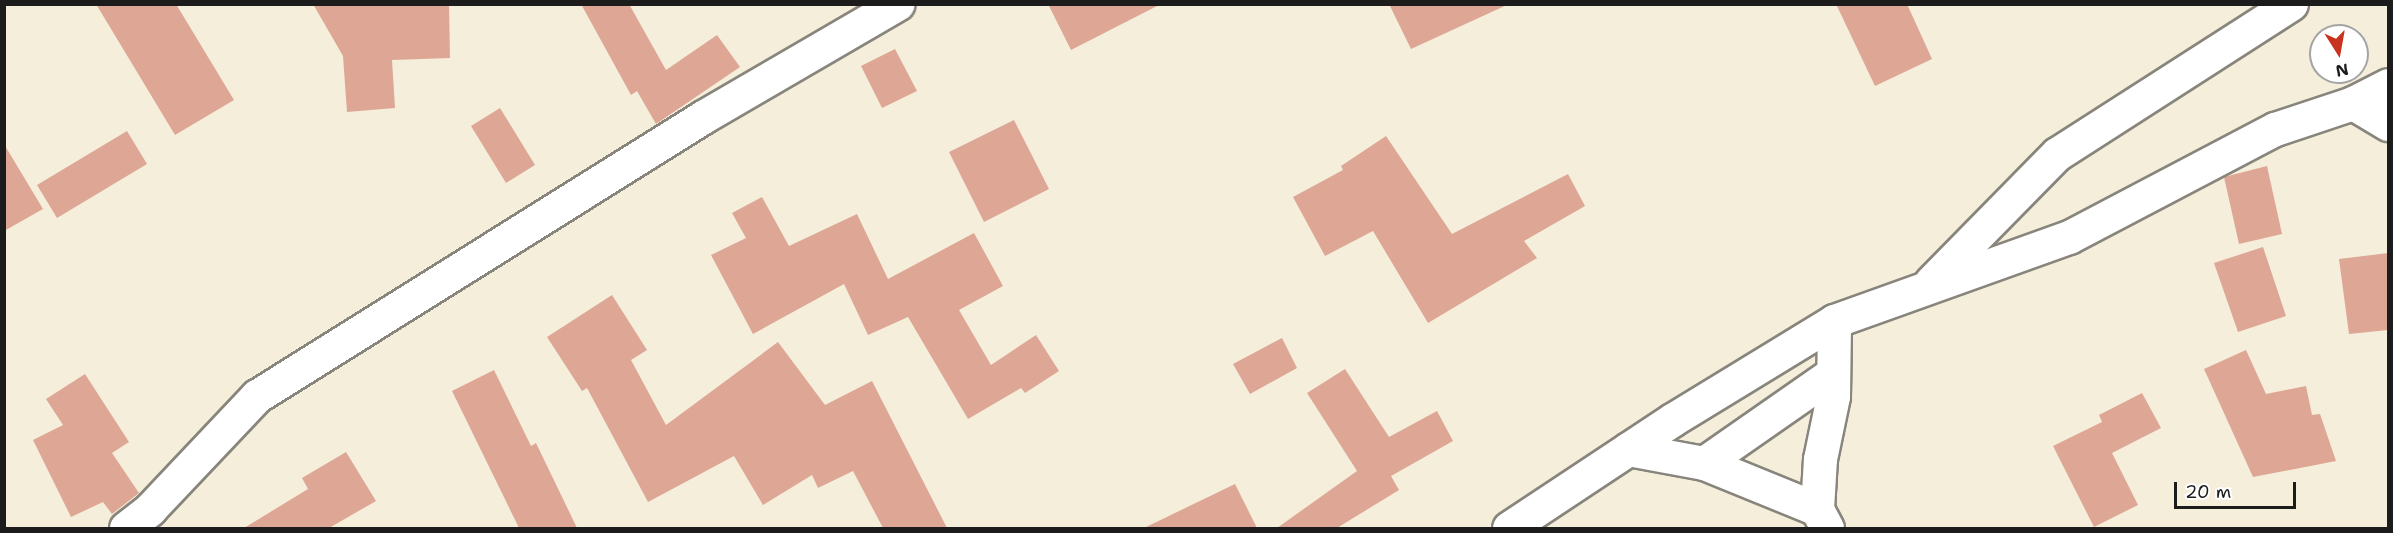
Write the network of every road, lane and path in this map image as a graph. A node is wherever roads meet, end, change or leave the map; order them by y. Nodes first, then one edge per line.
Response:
1 (897, 4) edge
2 (2291, 4) edge
3 (2388, 85) edge
4 (2353, 103) junction
5 (2388, 124) edge
6 (1924, 289) junction
7 (1834, 321) junction
8 (1833, 372) junction
9 (1628, 449) junction
10 (1704, 463) junction
11 (1822, 519) edge
12 (126, 528) edge
13 (1509, 528) edge

1 - 12 street
2 - 6 street
3 - 4 street
4 - 5 street
4 - 6 street
6 - 7 street
7 - 8 street
7 - 9 street
8 - 10 street
8 - 11 street
9 - 10 street
9 - 13 street
10 - 11 street

